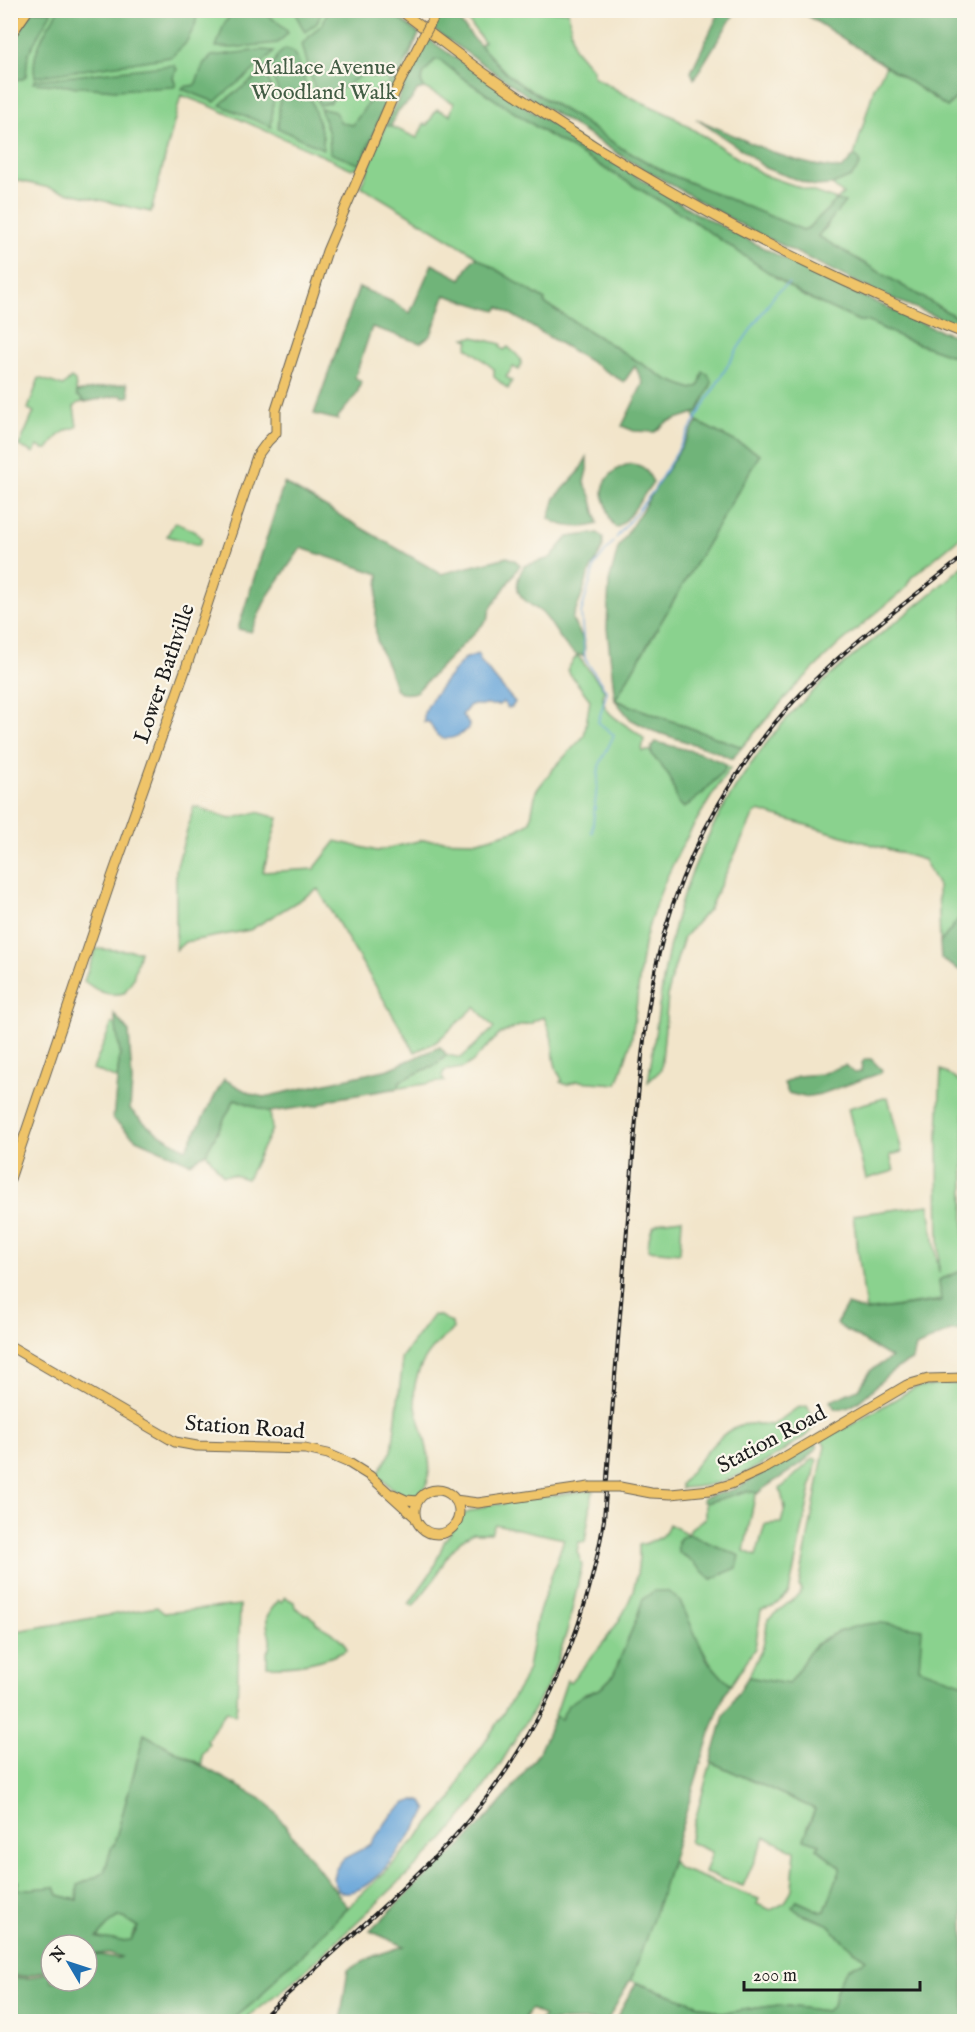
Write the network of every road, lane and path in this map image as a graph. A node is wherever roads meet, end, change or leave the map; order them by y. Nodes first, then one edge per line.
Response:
1 (28, 10) edge
2 (400, 10) edge
3 (436, 13) edge
4 (10, 36) edge
5 (964, 333) edge
6 (10, 1179) edge
7 (10, 1346) edge
8 (964, 1378) edge
9 (383, 1488) junction
10 (456, 1500) junction
11 (418, 1501) junction
12 (478, 1503) junction
13 (459, 1513) junction
14 (415, 1517) junction

1 - 4 main road
2 - 5 main road
3 - 6 main road, Lower Bathville, bridge
7 - 9 main road, Station Road
8 - 12 main road, Station Road, bridge
9 - 11 main road, Station Road
9 - 14 main road, Station Road
10 - 11 main road
10 - 12 main road, Station Road
10 - 13 main road
11 - 14 main road
12 - 13 main road, Station Road
13 - 14 main road

